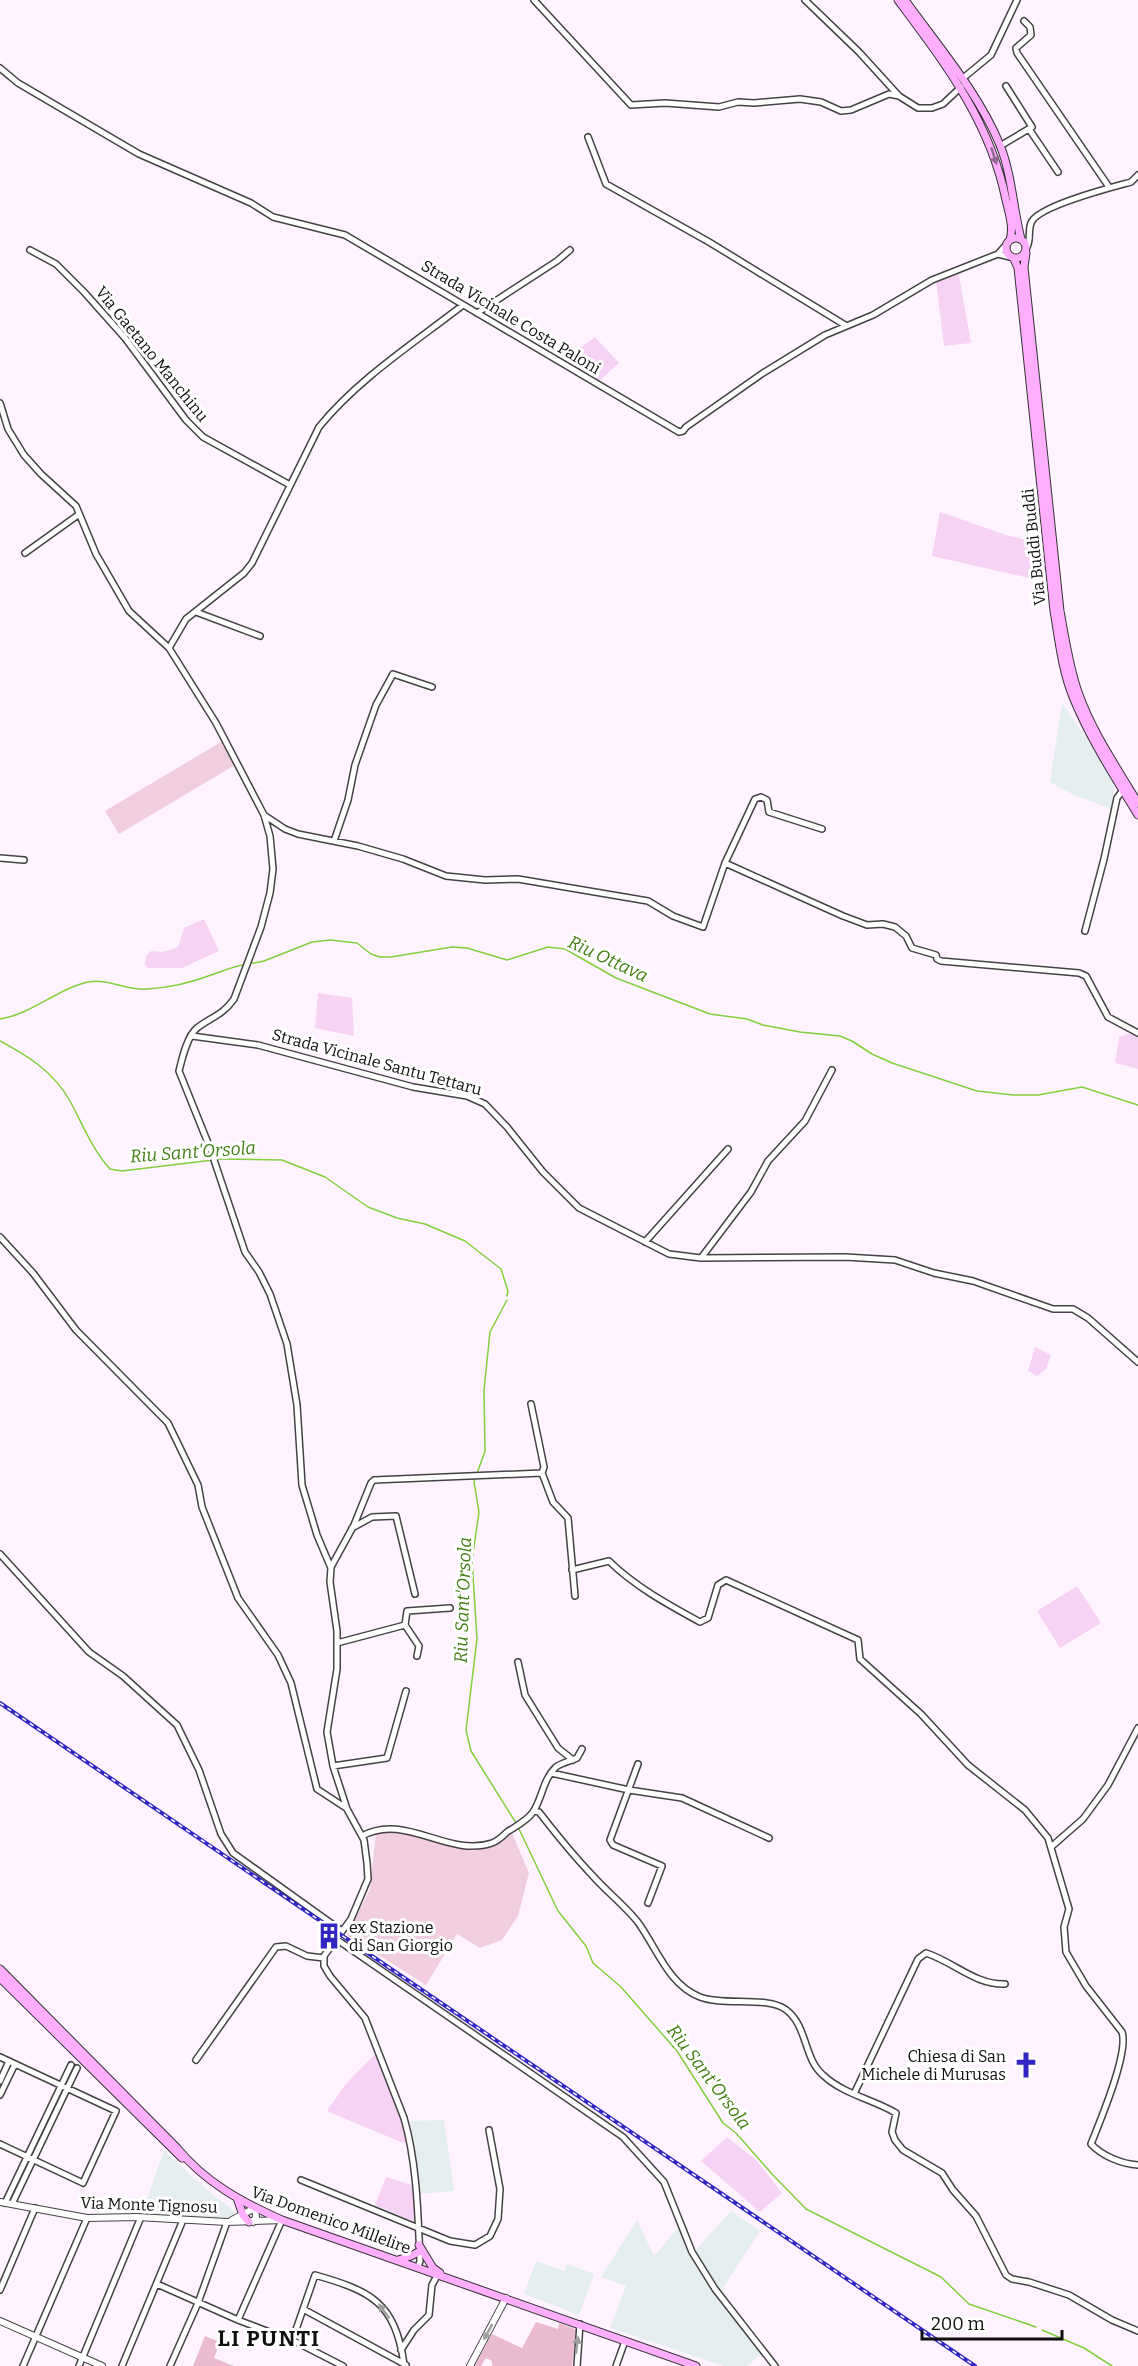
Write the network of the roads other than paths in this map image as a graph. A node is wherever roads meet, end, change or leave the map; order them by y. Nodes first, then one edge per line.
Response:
1 (534, 0) edge
2 (806, 0) edge
3 (898, 0) edge
4 (905, 0) edge
5 (1017, 0) edge
6 (1024, 21) dead end
7 (0, 68) edge
8 (962, 83) junction
9 (1006, 86) dead end
10 (899, 96) junction
11 (1029, 129) junction
12 (588, 137) dead end
13 (1000, 146) junction
14 (1058, 172) dead end
15 (1138, 175) edge
16 (1109, 187) junction
17 (1021, 239) junction
18 (1008, 243) junction
19 (570, 249) dead end
20 (30, 250) dead end
21 (1026, 250) junction
22 (998, 254) junction
23 (1012, 258) junction
24 (463, 305) junction
25 (477, 313) junction
26 (845, 326) junction
27 (0, 403) edge
28 (290, 485) junction
29 (78, 515) junction
30 (25, 552) dead end
31 (196, 612) junction
32 (260, 636) dead end
33 (169, 648) junction
34 (432, 687) dead end
35 (1123, 790) junction
36 (1138, 803) edge
37 (264, 815) junction
38 (1138, 815) edge
39 (822, 829) dead end
40 (334, 842) junction
41 (0, 858) edge
42 (24, 860) dead end
43 (725, 862) junction
44 (1085, 931) dead end
45 (1138, 1033) edge
46 (192, 1036) junction
47 (832, 1070) dead end
48 (728, 1149) dead end
49 (0, 1237) edge
50 (645, 1242) junction
51 (701, 1258) junction
52 (1138, 1362) edge
53 (531, 1404) dead end
54 (542, 1473) junction
55 (352, 1528) junction
56 (0, 1554) edge
57 (331, 1568) junction
58 (572, 1570) junction
59 (415, 1594) dead end
60 (575, 1596) dead end
61 (450, 1608) dead end
62 (405, 1625) junction
63 (337, 1643) junction
64 (417, 1656) dead end
65 (518, 1662) dead end
66 (405, 1691) dead end
67 (1138, 1728) edge
68 (582, 1749) dead end
69 (573, 1760) junction
70 (638, 1764) dead end
71 (333, 1766) junction
72 (552, 1773) junction
73 (629, 1790) junction
74 (347, 1809) junction
75 (534, 1811) junction
76 (362, 1836) junction
77 (769, 1838) dead end
78 (1051, 1847) junction
79 (648, 1903) dead end
80 (342, 1931) junction
81 (336, 1939) junction
82 (324, 1958) junction
83 (0, 1969) edge
84 (0, 1978) edge
85 (1005, 1984) dead end
86 (0, 2057) edge
87 (196, 2060) dead end
88 (12, 2063) junction
89 (74, 2066) dead end
90 (0, 2081) edge
91 (65, 2087) junction
92 (854, 2094) junction
93 (0, 2095) edge
94 (489, 2130) dead end
95 (0, 2142) edge
96 (31, 2157) junction
97 (189, 2163) junction
98 (1138, 2165) edge
99 (301, 2180) dead end
100 (237, 2198) junction
101 (2, 2202) edge
102 (12, 2204) junction
103 (35, 2208) junction
104 (255, 2208) junction
105 (243, 2215) junction
106 (141, 2217) junction
107 (87, 2218) junction
108 (183, 2220) junction
109 (282, 2220) junction
110 (227, 2222) junction
111 (251, 2222) junction
112 (419, 2227) junction
113 (420, 2248) junction
114 (398, 2260) junction
115 (418, 2267) junction
116 (441, 2275) junction
117 (157, 2284) junction
118 (0, 2290) edge
119 (506, 2298) junction
120 (198, 2303) junction
121 (303, 2309) junction
122 (238, 2320) junction
123 (0, 2321) edge
124 (580, 2324) junction
125 (1138, 2331) edge
126 (37, 2336) junction
127 (292, 2341) junction
128 (625, 2341) junction
129 (401, 2350) junction
130 (83, 2357) junction
131 (406, 2365) edge
132 (23, 2366) edge
133 (79, 2366) edge
134 (102, 2366) edge
135 (122, 2366) edge
136 (170, 2366) edge
137 (341, 2366) edge
138 (470, 2366) edge
139 (577, 2366) edge
140 (616, 2366) edge
141 (696, 2366) edge
142 (776, 2366) edge

1 - 10 street
2 - 10 street
3 - 8 main road
4 - 8 main road
5 - 8 street
6 - 16 street
7 - 24 street, Strada Vicinale Costa Paloni
8 - 10 street
8 - 13 main road
8 -> 18 main road
9 - 11 street
11 - 13 street
11 - 14 street
12 - 26 street
13 - 17 main road
15 - 16 street
16 - 21 street
17 - 18 main road
17 - 21 main road
18 - 22 street, Strada Vicinale Costa Paloni
18 - 23 main road
19 - 25 street
20 - 28 street, Via Gaetano Manchinu
21 - 23 main road
21 - 36 main road, Via Buddi Buddi
22 - 23 street
22 - 26 street, Strada Vicinale Costa Paloni
23 - 35 main road, Via Buddi Buddi
24 - 25 street, Strada Vicinale Costa Paloni
24 - 28 street
25 - 26 street, Strada Vicinale Costa Paloni
27 - 29 street
28 - 31 street
29 - 30 street
29 - 33 street
31 - 32 street
31 - 33 street
33 - 37 street
34 - 40 street
35 - 38 main road, Via Buddi Buddi
35 - 44 street
37 - 40 street
37 - 46 street
39 - 43 street
40 - 43 street
41 - 42 street
43 - 45 street
46 - 50 street, Strada Vicinale Santu Tettaru
46 - 57 street
47 - 51 street
48 - 50 street
49 - 74 street
50 - 51 street, Strada Vicinale Santu Tettaru
51 - 52 street, Strada Vicinale Santu Tettaru
53 - 54 street
54 - 55 street
54 - 58 street
55 - 57 street
55 - 59 street
56 - 80 street
57 - 63 street
58 - 60 street
58 - 78 street
61 - 62 street
62 - 63 street
62 - 64 street
63 - 71 street
65 - 69 street
66 - 71 street
67 - 78 street
68 - 69 street
69 - 72 street
70 - 73 street
71 - 74 street
72 - 73 street
72 - 75 street
73 - 77 street
73 - 79 street
74 - 76 street
75 - 76 street
75 - 92 street
76 - 80 street
78 - 98 street
80 - 81 street
81 - 82 street
81 - 142 street
82 - 87 street
82 - 112 street
83 - 97 main road
84 - 97 main road
85 - 92 street
86 - 88 street
88 - 90 street
88 - 91 street
88 - 93 street
89 - 91 street
91 - 96 street
91 - 96 street
92 - 125 street
94 - 112 street
95 - 96 street
96 - 101 street
96 - 102 street
97 - 100 main road, Via Domenico Millelire
99 - 112 street
100 - 104 main road, Via Domenico Millelire
100 - 105 main road
101 - 102 street, Via Monte Tignosu
102 - 103 street, Via Monte Tignosu
103 - 107 street, Via Monte Tignosu
103 - 118 street
104 - 105 street, Via Monte Tignosu
104 - 109 main road, Via Domenico Millelire
104 - 111 street
105 - 110 street, Via Monte Tignosu
105 - 111 main road
106 - 107 street, Via Monte Tignosu
106 - 108 street, Via Monte Tignosu
106 - 130 street
107 - 126 street
108 - 110 street, Via Monte Tignosu
108 - 117 street
109 - 111 street, Via Monte Tignosu
109 - 114 main road, Via Domenico Millelire
109 - 122 street
110 - 111 street, Via Monte Tignosu
110 - 120 street
112 - 113 street
113 - 114 main road
113 - 115 street
113 - 116 main road
114 - 115 main road, Via Domenico Millelire
115 - 116 main road, Via Domenico Millelire
116 - 119 main road, Via Domenico Millelire
116 - 129 street
117 - 120 street
117 - 135 street
119 - 124 main road, Via Domenico Millelire
119 -> 138 street
120 - 122 street
120 - 136 street
121 - 127 street
129 -> 121 street
121 - 131 street
122 - 127 street
123 - 126 street
124 - 128 main road, Via Domenico Millelire
139 -> 124 street
126 - 130 street
126 - 132 street
127 - 137 street
128 - 140 street
128 - 141 main road, Via Domenico Millelire
129 - 131 street
130 - 133 street
130 - 134 street

